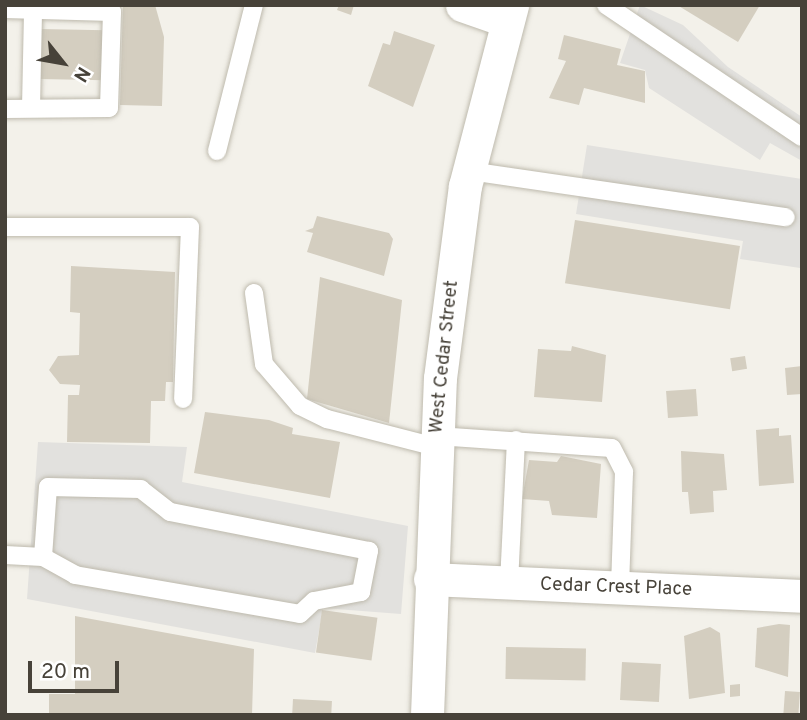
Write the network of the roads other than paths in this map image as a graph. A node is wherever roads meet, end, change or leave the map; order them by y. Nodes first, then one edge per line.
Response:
1 (254, 5) edge
2 (462, 5) edge
3 (607, 5) edge
4 (5, 9) edge
5 (33, 10) junction
6 (508, 13) edge
7 (31, 108) junction
8 (5, 109) edge
9 (802, 136) edge
10 (217, 151) dead end
11 (469, 171) junction
12 (786, 217) dead end
13 (5, 227) edge
14 (254, 293) dead end
15 (183, 399) dead end
16 (516, 440) junction
17 (437, 442) junction
18 (5, 555) edge
19 (43, 557) junction
20 (430, 579) junction
21 (509, 583) junction
22 (620, 588) junction
23 (802, 596) edge
24 (427, 715) edge

1 - 10 lane
2 - 6 street
3 - 9 lane
4 - 5 lane
5 - 7 lane
5 - 7 lane
6 - 11 street, West Cedar Street
7 - 8 lane
11 - 12 lane
11 - 17 street, West Cedar Street
13 - 15 lane
14 - 17 lane
16 - 17 lane
16 - 21 lane
16 - 22 lane
17 - 20 street, West Cedar Street
18 - 19 lane
19 - 19 lane
20 - 21 street, Cedar Crest Place
20 - 24 street, West Cedar Street
21 - 22 street, Cedar Crest Place
22 - 23 street, Cedar Crest Place

